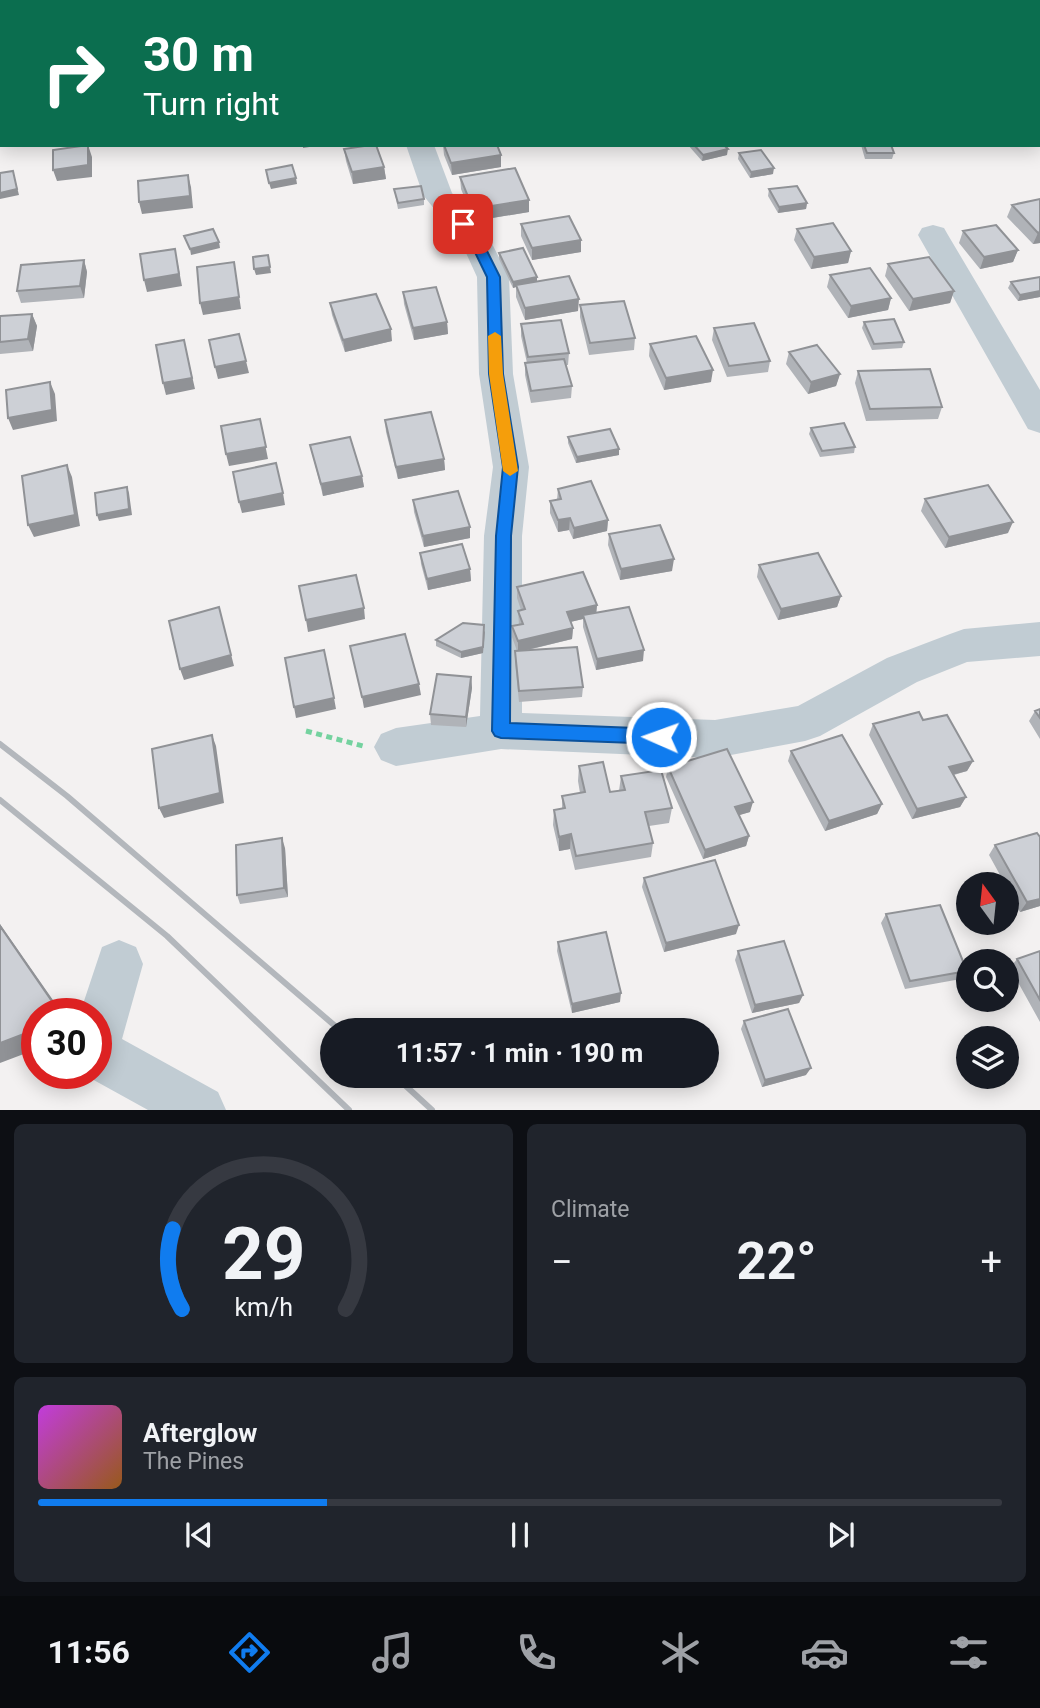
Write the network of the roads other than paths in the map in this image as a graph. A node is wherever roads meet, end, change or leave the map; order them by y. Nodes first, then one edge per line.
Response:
1 (421, 147) edge
2 (933, 235) dead end
3 (1040, 420) edge
4 (1040, 639) edge
5 (501, 731) junction
6 (396, 747) road end
7 (119, 964) dead end
8 (109, 998) edge
9 (112, 1062) edge
10 (200, 1110) edge

1 - 5 street
2 - 3 street
4 - 5 street
5 - 6 street
7 - 8 street
9 - 10 street

